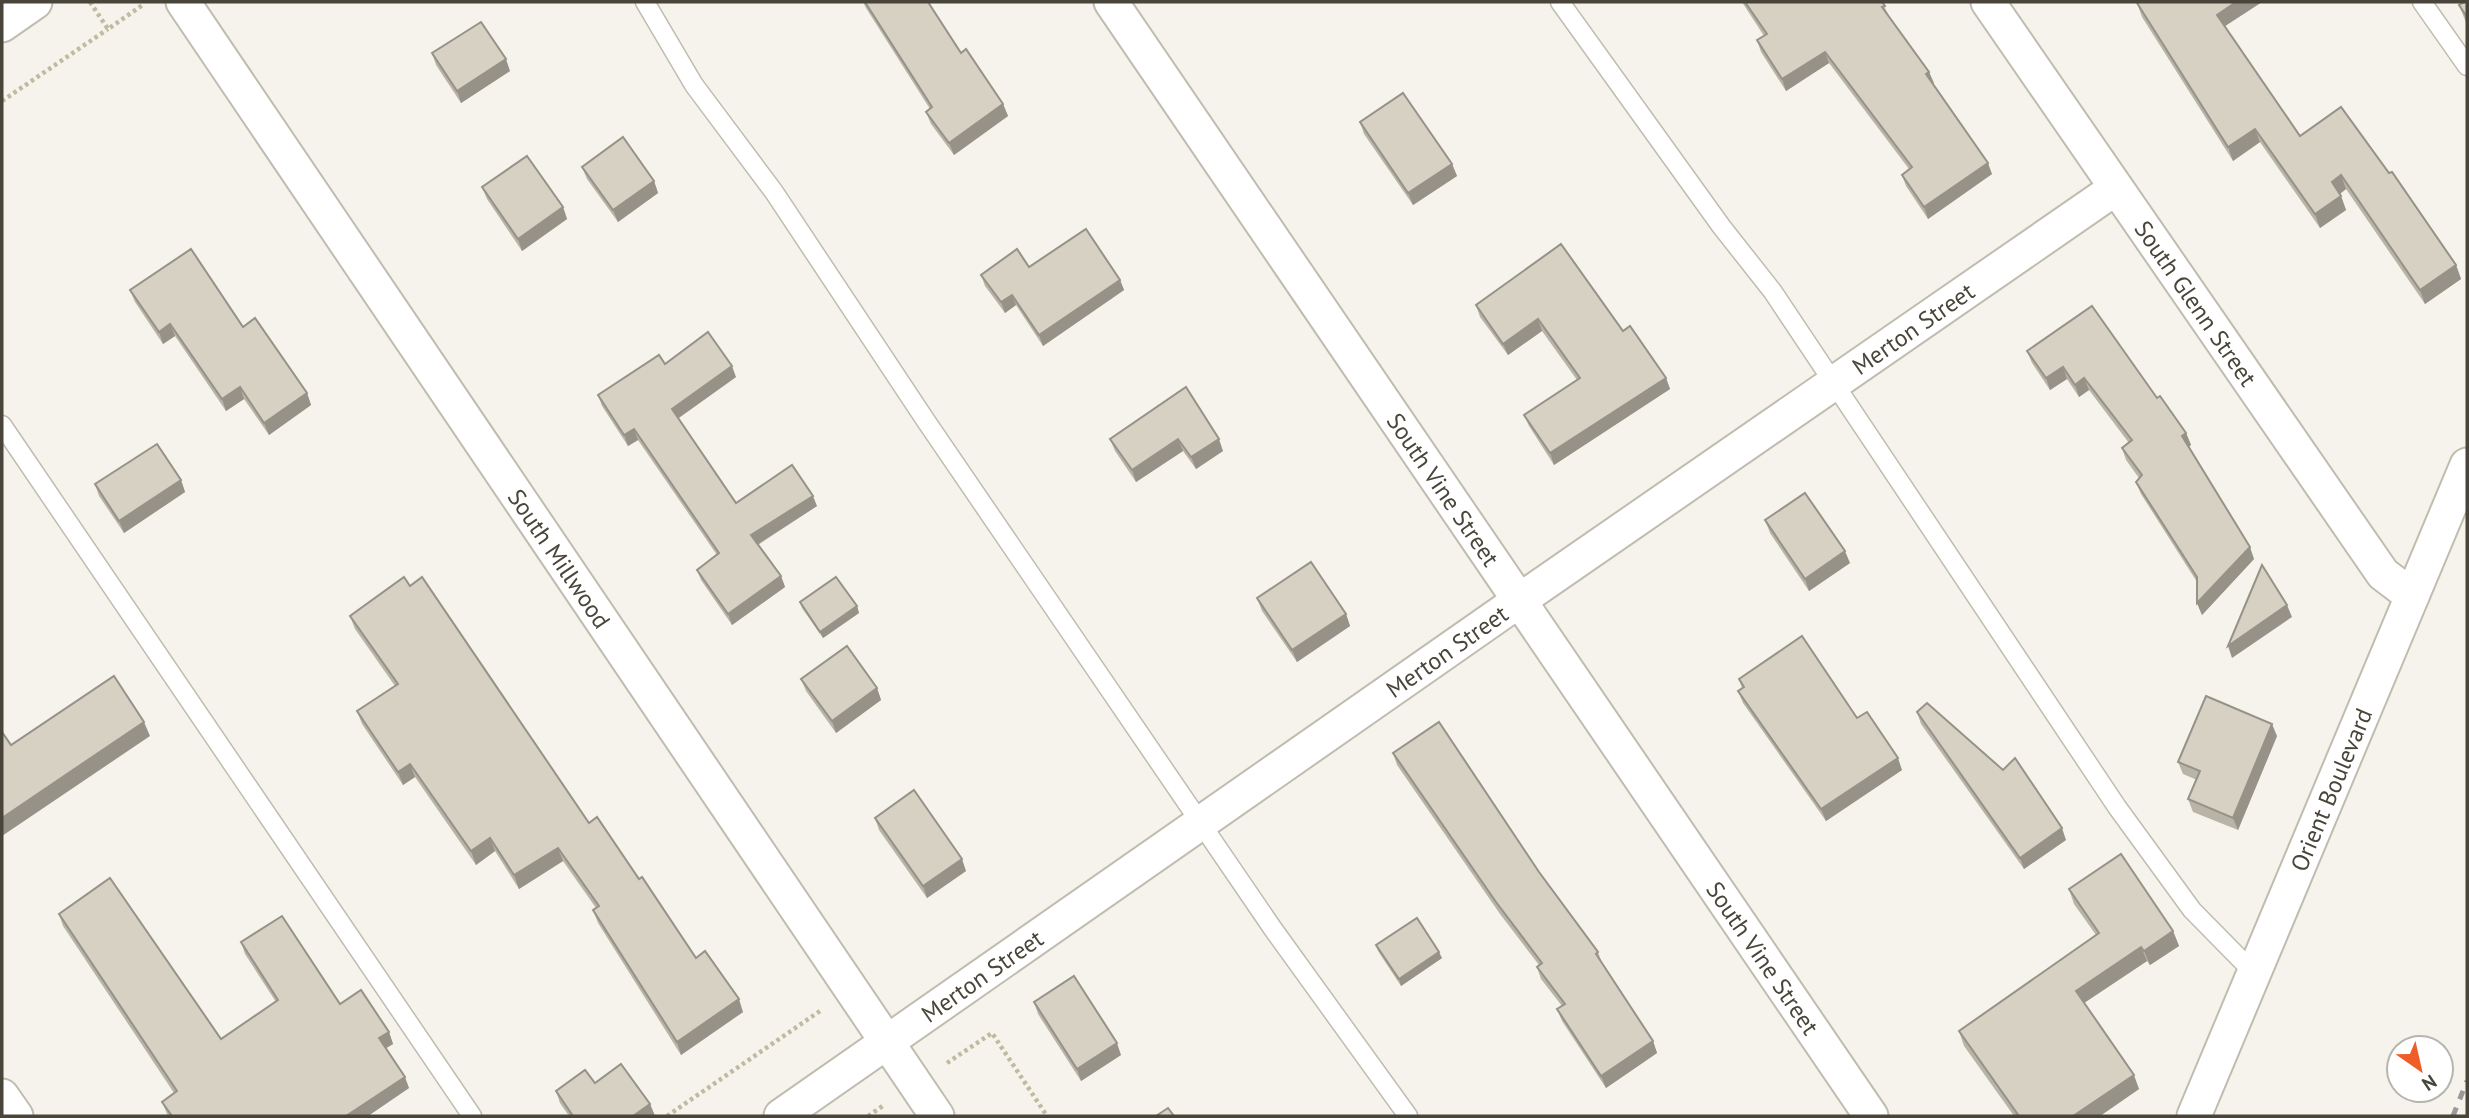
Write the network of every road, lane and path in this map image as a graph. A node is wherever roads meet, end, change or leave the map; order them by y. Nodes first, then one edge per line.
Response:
1 (35, 2) edge
2 (90, 2) edge
3 (147, 2) edge
4 (183, 2) edge
5 (645, 2) edge
6 (1111, 2) edge
7 (1560, 2) edge
8 (1988, 2) edge
9 (2422, 2) edge
10 (2, 25) edge
11 (108, 29) junction
12 (2467, 66) edge
13 (2, 101) edge
14 (2116, 188) junction
15 (1833, 384) junction
16 (2, 425) edge
17 (2467, 465) edge
18 (2412, 596) junction
19 (1520, 600) junction
20 (1201, 822) junction
21 (2254, 973) junction
22 (823, 1009) dead end
23 (992, 1033) dead end
24 (887, 1042) junction
25 (2, 1096) edge
26 (16, 1116) edge
27 (472, 1116) edge
28 (667, 1116) edge
29 (781, 1116) edge
30 (937, 1116) edge
31 (1047, 1116) edge
32 (1408, 1116) edge
33 (1871, 1116) edge
34 (2194, 1116) edge

1 - 10 street
2 - 11 path
3 - 11 path
4 - 24 street, South Millwood
5 - 20 lane
6 - 19 street, South Vine Street
7 - 15 lane
8 - 14 street, South Glenn Street
9 - 12 lane
11 - 13 path
14 - 15 street, Merton Street
14 - 18 street, South Glenn Street
15 - 19 street, Merton Street
15 - 21 lane
16 - 27 lane
17 - 18 street, Orient Boulevard
18 - 21 street, Orient Boulevard
19 - 20 street, Merton Street
19 - 33 street, South Vine Street
20 - 24 street, Merton Street
20 - 32 lane
21 - 34 street, Orient Boulevard
22 - 28 path
23 - 31 path
24 - 29 street, Merton Street
24 - 30 street, South Millwood
25 - 26 street

